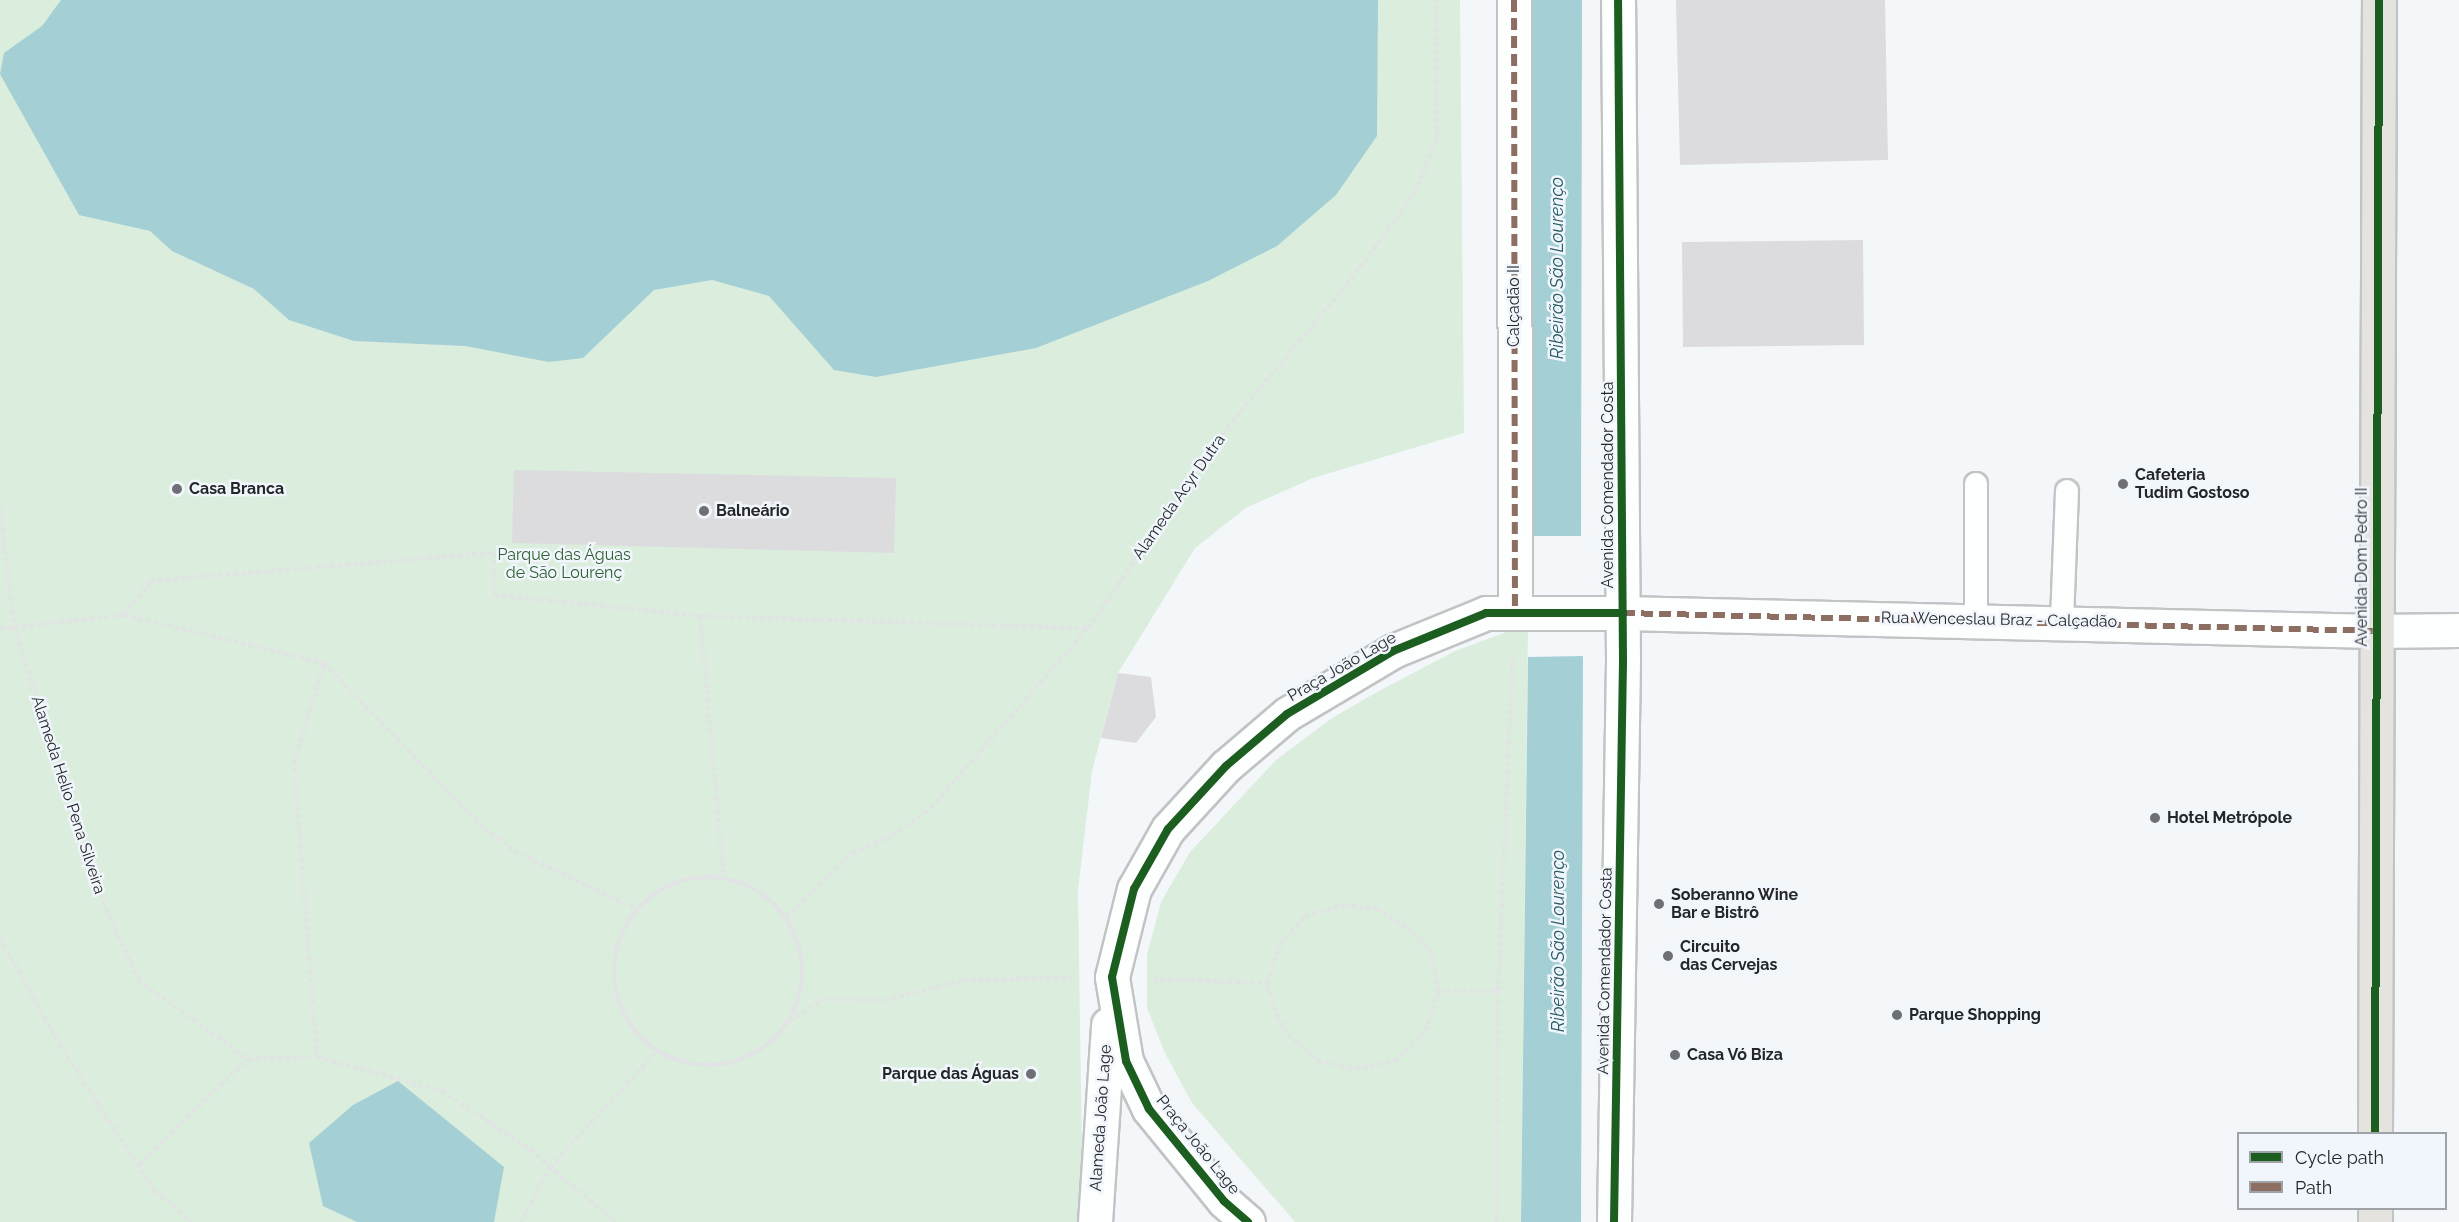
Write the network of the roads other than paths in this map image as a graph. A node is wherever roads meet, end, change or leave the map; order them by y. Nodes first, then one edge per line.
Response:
1 (1514, 0) edge
2 (1618, 0) edge
3 (2379, 0) edge
4 (1976, 484) dead end
5 (2067, 491) dead end
6 (1515, 611) junction
7 (1623, 613) junction
8 (1976, 620) junction
9 (2062, 621) junction
10 (2459, 630) edge
11 (2375, 631) junction
12 (1112, 977) junction
13 (2375, 1132) edge
14 (1095, 1222) edge
15 (1248, 1222) edge
16 (1614, 1222) edge

1 - 6 street, Calçadão II
2 - 7 street, Avenida Comendador Costa
3 - 11 main road, Avenida Dom Pedro II
4 - 8 lane
5 - 9 lane
6 - 7 street, Praça João Lage
6 - 12 street, Praça João Lage
7 - 8 street, Rua Wenceslau Braz - Calçadão
7 - 16 street, Avenida Comendador Costa
8 - 9 street, Rua Wenceslau Braz - Calçadão
9 - 11 street, Rua Wenceslau Braz - Calçadão
10 - 11 street, Rua Wenceslau Braz - Calçadão
11 - 13 main road, Avenida Dom Pedro II
12 - 14 street, Alameda João Lage
12 - 15 street, Praça João Lage

